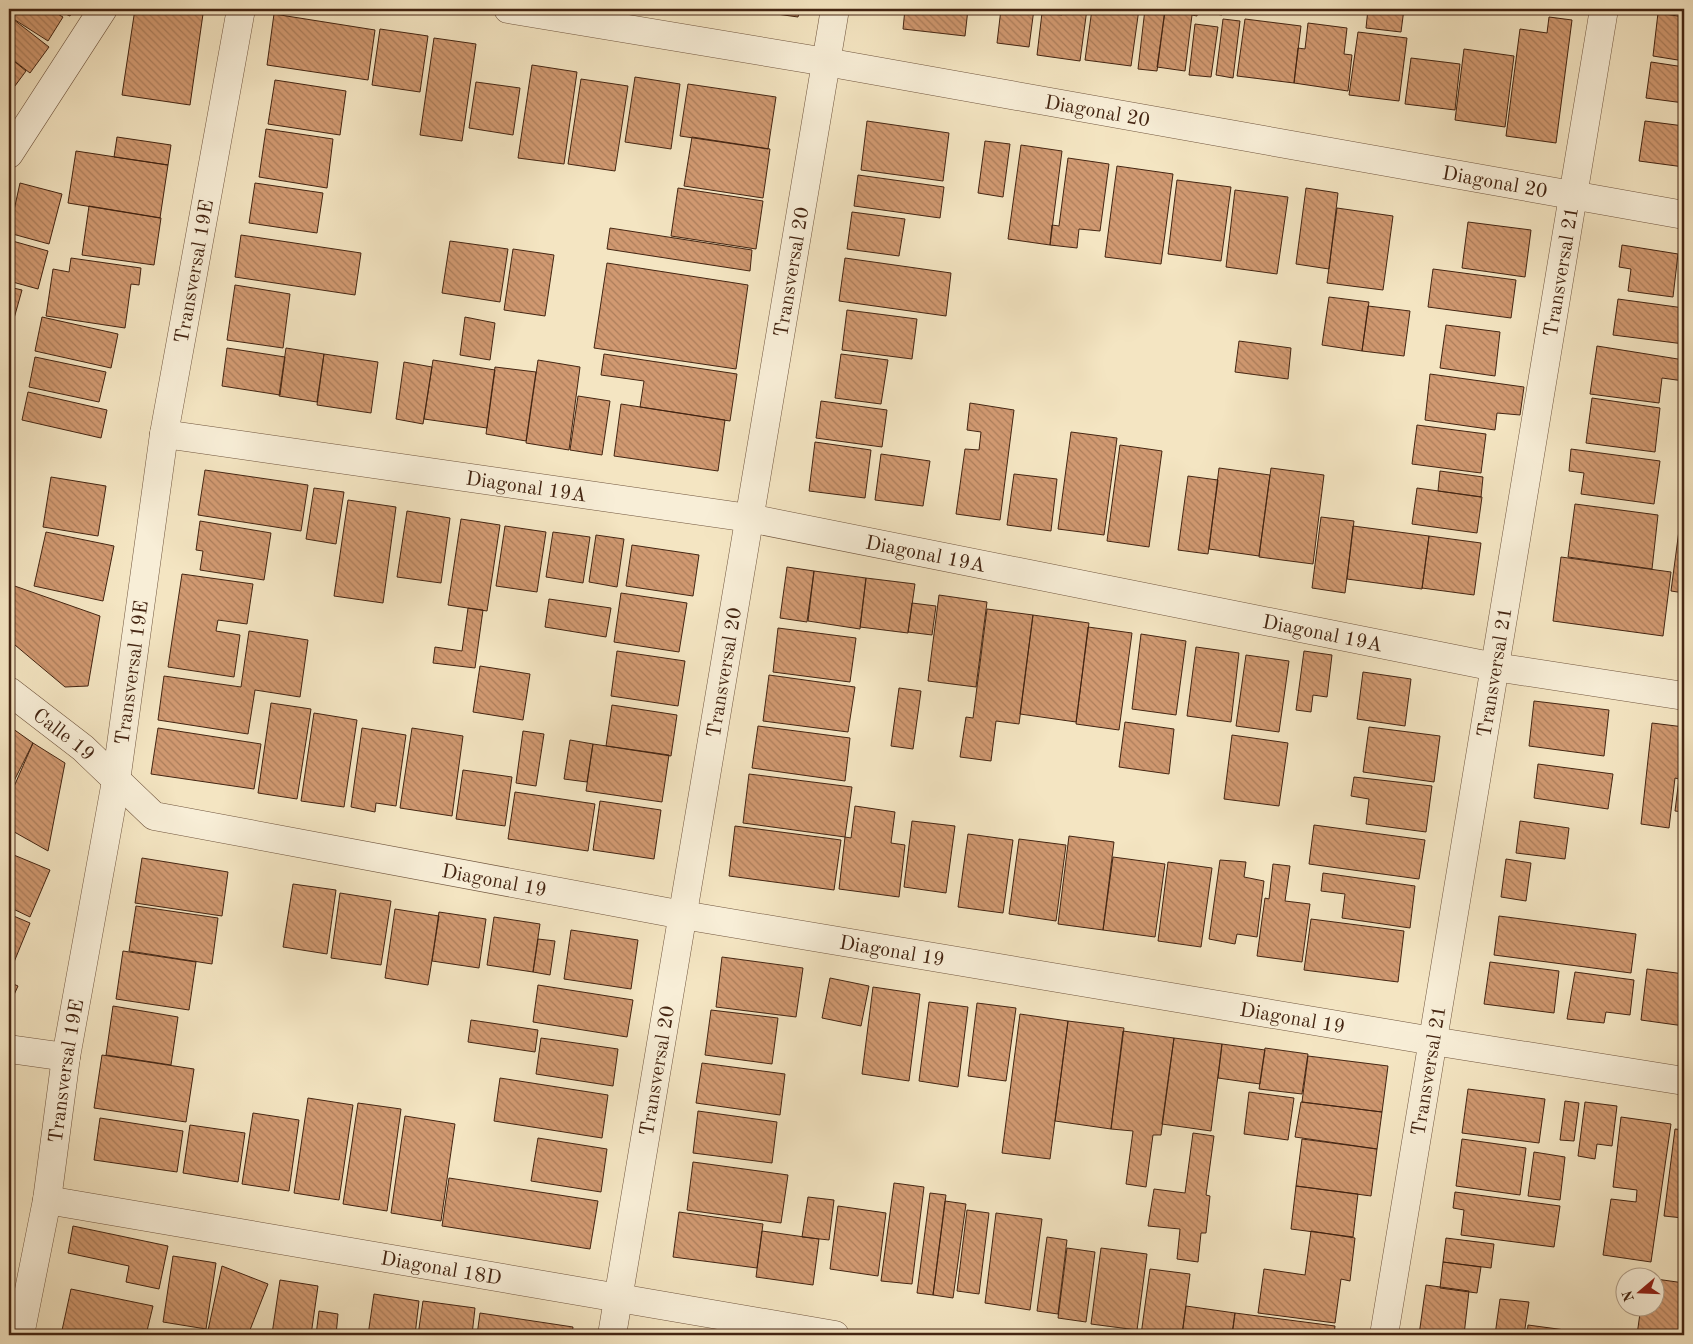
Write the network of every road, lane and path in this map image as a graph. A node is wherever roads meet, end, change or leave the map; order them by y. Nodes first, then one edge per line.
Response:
1 (103, 9) edge
2 (241, 9) edge
3 (508, 9) edge
4 (834, 9) edge
5 (1604, 9) edge
6 (826, 62) junction
7 (9, 154) edge
8 (1573, 196) junction
9 (1684, 215) edge
10 (164, 434) junction
11 (749, 518) junction
12 (1495, 667) junction
13 (9, 690) edge
14 (1684, 696) edge
15 (116, 781) junction
16 (683, 915) junction
17 (1433, 1041) junction
18 (9, 1049) edge
19 (66, 1057) junction
20 (1684, 1081) edge
21 (47, 1200) junction
22 (618, 1299) junction
23 (20, 1335) edge
24 (612, 1335) edge
25 (835, 1335) edge
26 (1384, 1335) edge

1 - 7 street
2 - 10 street, Transversal 19E
3 - 6 street, Diagonal 20
4 - 6 street, Transversal 20
5 - 8 street, Transversal 21
6 - 8 street, Diagonal 20
6 - 11 street, Transversal 20
8 - 9 street, Diagonal 20
8 - 12 street, Transversal 21
10 - 11 street, Diagonal 19A
10 - 15 street, Transversal 19E
11 - 12 street, Diagonal 19A
11 - 16 street, Transversal 20
12 - 14 street, Diagonal 19A
12 - 17 street, Transversal 21
13 - 15 street, Calle 19
15 - 16 street, Diagonal 19
15 - 19 street, Transversal 19E
16 - 17 street, Diagonal 19
16 - 22 street, Transversal 20
17 - 20 street, Diagonal 19
17 - 26 street, Transversal 21
18 - 19 street
19 - 21 street, Transversal 19E
21 - 22 street, Diagonal 18D
21 - 23 street, Transversal 19E
22 - 24 street, Transversal 20
22 - 25 street, Diagonal 18D

